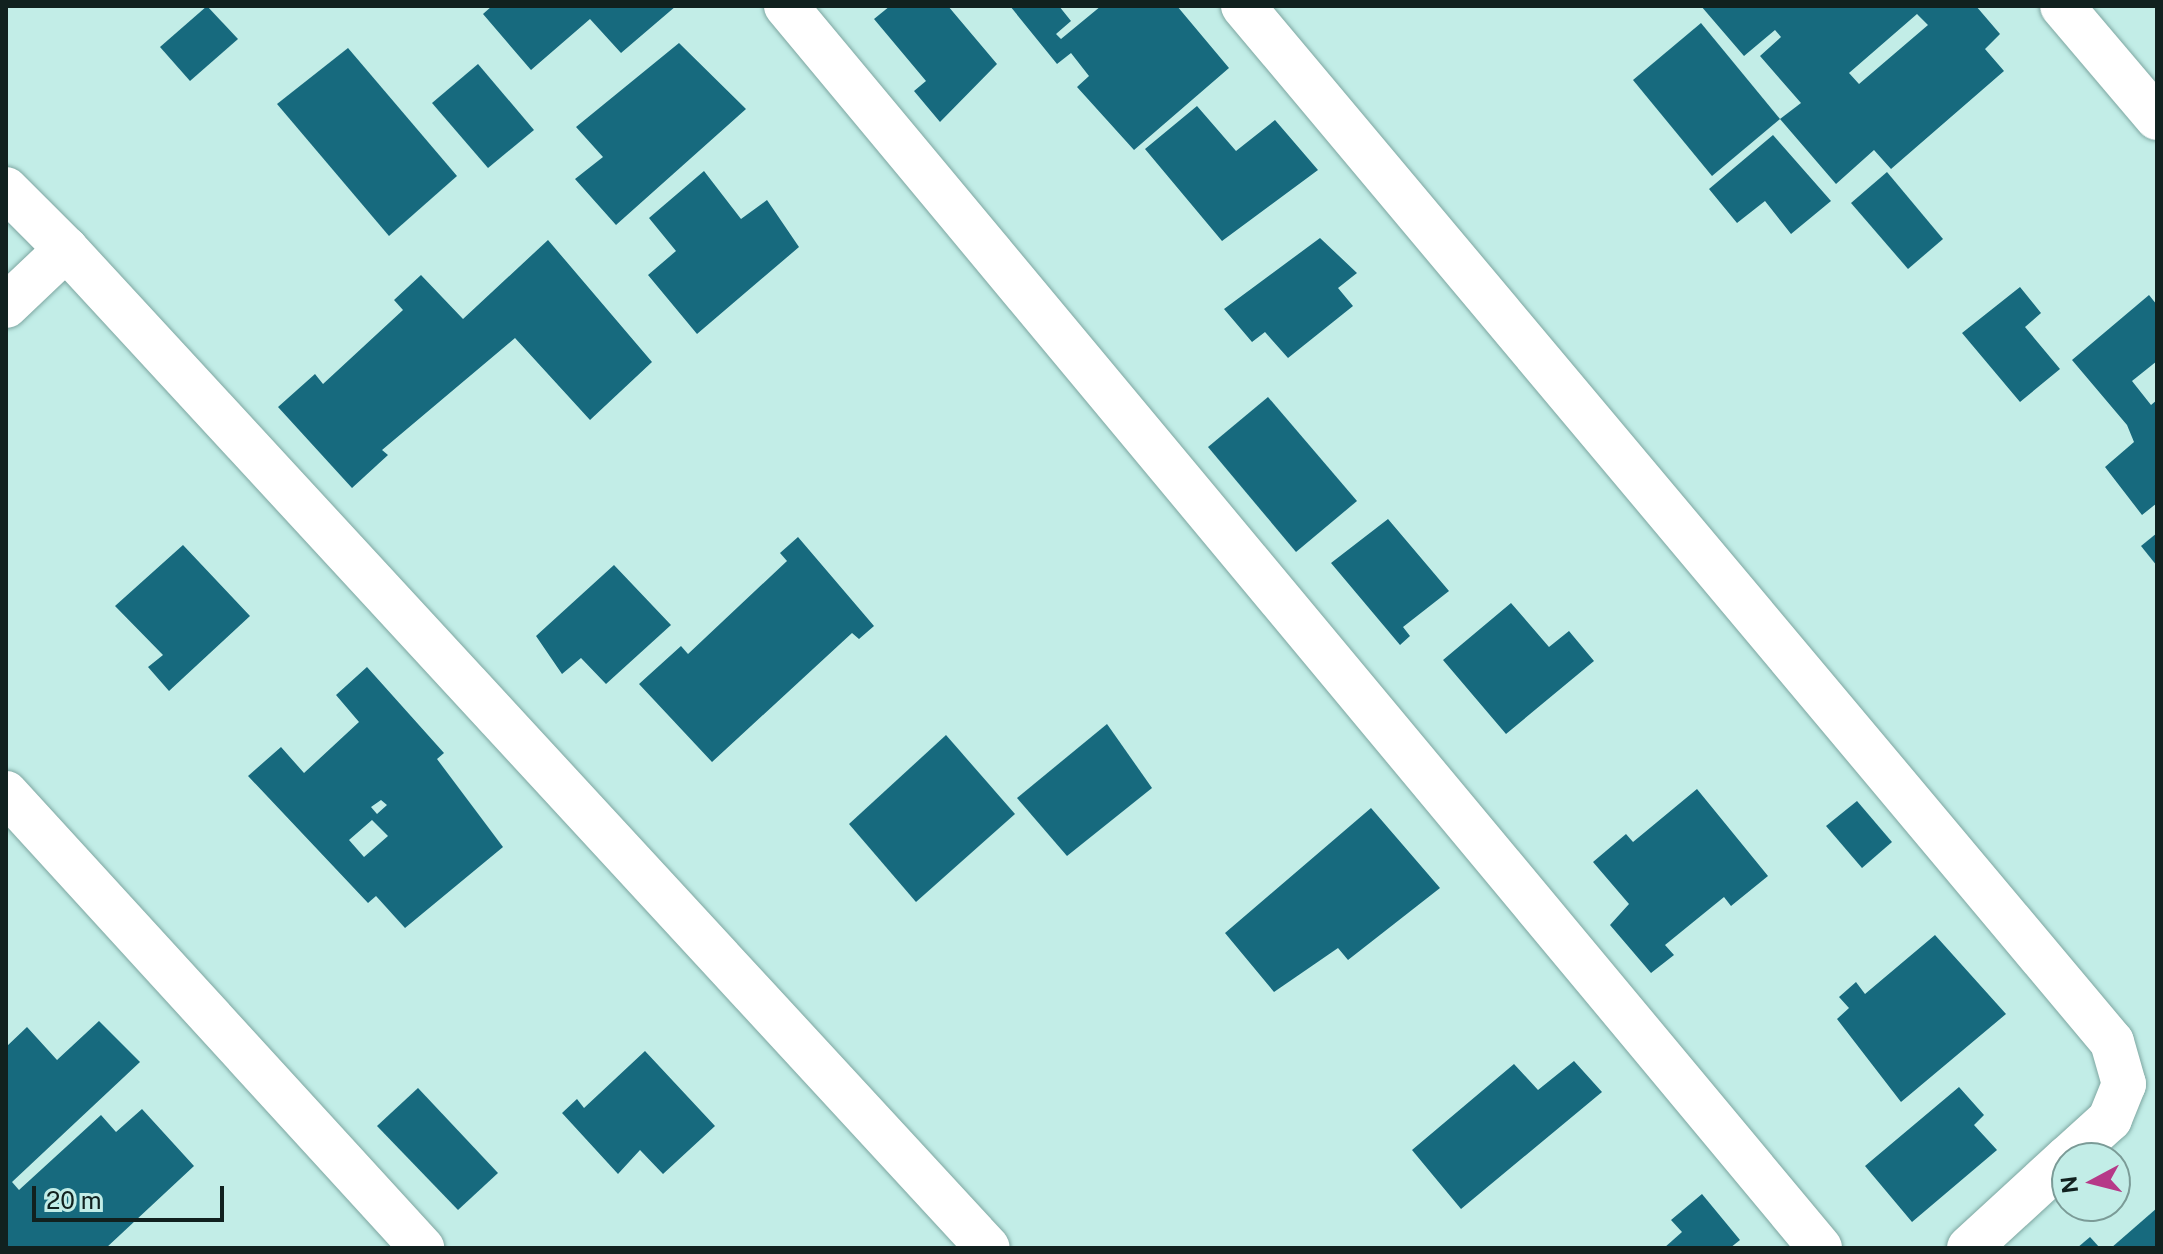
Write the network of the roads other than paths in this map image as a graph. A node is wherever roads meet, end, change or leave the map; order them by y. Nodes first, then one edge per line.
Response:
1 (786, 6) edge
2 (1243, 6) edge
3 (2062, 6) edge
4 (2157, 118) edge
5 (6, 189) edge
6 (66, 249) junction
7 (6, 306) edge
8 (6, 793) edge
9 (2085, 1142) edge
10 (2051, 1173) edge
11 (422, 1248) edge
12 (988, 1248) edge
13 (1820, 1248) edge
14 (1969, 1248) edge

1 - 13 street
2 - 9 street
3 - 4 street
5 - 6 street
6 - 7 street
6 - 12 street
8 - 11 street
10 - 14 street

